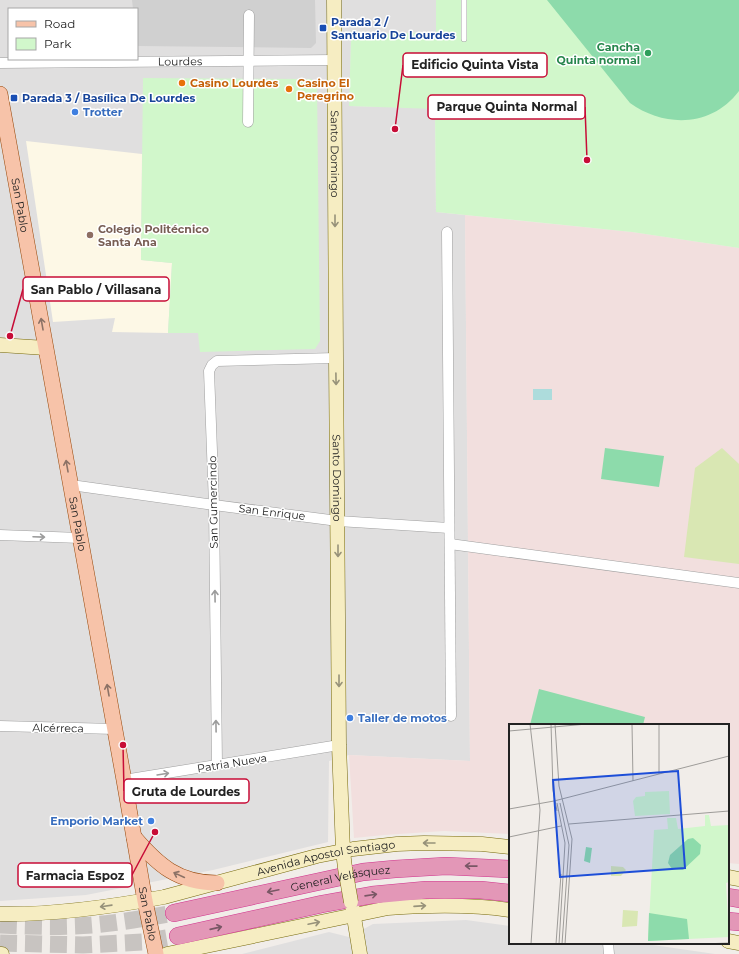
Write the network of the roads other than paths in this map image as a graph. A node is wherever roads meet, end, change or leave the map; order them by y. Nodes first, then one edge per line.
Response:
1 (334, 0) edge
2 (464, 0) edge
3 (249, 15) dead end
4 (464, 39) dead end
5 (335, 60) junction
6 (248, 61) junction
7 (0, 63) edge
8 (0, 94) edge
9 (248, 122) dead end
10 (5, 145) edge
11 (447, 232) dead end
12 (0, 345) edge
13 (46, 348) junction
14 (336, 358) junction
15 (71, 485) junction
16 (214, 505) junction
17 (338, 521) junction
18 (449, 528) junction
19 (0, 535) edge
20 (80, 538) junction
21 (450, 544) junction
22 (739, 583) edge
23 (451, 716) dead end
24 (0, 726) edge
25 (115, 729) junction
26 (340, 745) junction
27 (217, 765) junction
28 (124, 780) junction
29 (134, 837) junction
30 (509, 847) edge
31 (342, 851) junction
32 (509, 868) edge
33 (729, 877) edge
34 (739, 879) edge
35 (217, 883) junction
36 (509, 893) edge
37 (729, 897) edge
38 (739, 898) edge
39 (145, 901) junction
40 (353, 908) junction
41 (509, 910) edge
42 (174, 913) tunnel mouth
43 (0, 914) edge
44 (729, 921) edge
45 (739, 922) edge
46 (178, 936) tunnel mouth
47 (729, 941) edge
48 (739, 943) edge
49 (608, 944) edge
50 (156, 954) edge
51 (167, 954) edge
52 (360, 954) edge
53 (609, 954) edge

1 - 5 street, Santo Domingo
2 - 4 lane
3 - 6 street
5 - 6 street, Lourdes
5 -> 14 street, Santo Domingo
6 - 7 street, Lourdes
6 - 9 street
8 - 10 main road, San Pablo
13 -> 10 main road, San Pablo
11 - 18 street
12 - 13 street
15 -> 13 main road, San Pablo
14 - 16 street, San Gumercindo
14 -> 17 street, Santo Domingo
15 - 16 street, San Enrique
15 - 20 main road, San Pablo
16 - 17 street, San Enrique
27 -> 16 street, San Gumercindo
17 - 18 street, San Enrique
17 -> 26 street, Santo Domingo
18 - 21 street
19 -> 20 street
25 -> 20 main road, San Pablo
21 - 22 street
21 - 23 street
24 - 25 street, Alcérreca
25 - 28 main road, San Pablo
26 - 27 street, Patria Nueva
26 - 31 street, Santo Domingo
28 -> 27 street, Patria Nueva
28 - 29 main road, San Pablo
35 -> 29 main road
29 - 39 main road, San Pablo
30 -> 31 street, Avenida Apostol Santiago
31 - 35 street, Avenida Apostol Santiago
31 - 40 street, Santo Domingo, bridge
32 -> 42 highway, General Velásquez
33 - 34 street
35 - 39 street, Avenida Apostol Santiago
46 -> 36 highway, General Velásquez
37 - 38 highway
39 -> 43 street, Avenida Apostol Santiago
39 - 50 main road, San Pablo
40 -> 41 street
51 -> 40 street
40 - 52 street, Santo Domingo
44 - 45 highway
47 - 48 street
49 - 53 street

